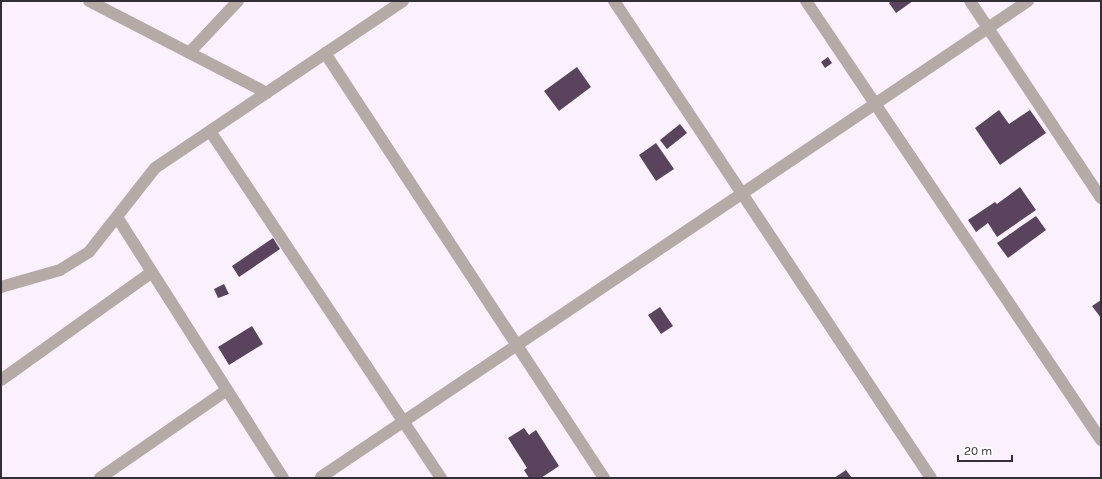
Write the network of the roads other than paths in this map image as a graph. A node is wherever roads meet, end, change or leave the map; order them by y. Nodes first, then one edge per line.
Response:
1 (89, 1) edge
2 (238, 1) edge
3 (402, 1) edge
4 (614, 1) edge
5 (806, 1) edge
6 (970, 1) edge
7 (1028, 1) edge
8 (988, 28) junction
9 (189, 53) junction
10 (325, 54) junction
11 (266, 93) junction
12 (876, 104) junction
13 (210, 131) junction
14 (742, 194) junction
15 (1101, 198) edge
16 (117, 217) junction
17 (152, 272) junction
18 (1, 287) edge
19 (517, 345) junction
20 (1, 380) edge
21 (227, 390) junction
22 (404, 422) junction
23 (1101, 440) edge
24 (321, 477) edge
25 (100, 478) edge
26 (283, 478) edge
27 (441, 478) edge
28 (604, 478) edge
29 (931, 478) edge

1 - 9 street
2 - 9 street
3 - 10 street
4 - 14 street
5 - 12 street
6 - 8 street
7 - 8 street
8 - 12 street
8 - 15 street
9 - 11 street
10 - 11 street
10 - 19 street
11 - 13 street
12 - 14 street
12 - 23 street
13 - 16 street
13 - 22 street
14 - 19 street
14 - 29 street
16 - 17 street
16 - 18 street
17 - 20 street
17 - 21 street
19 - 22 street
19 - 28 street
21 - 25 street
21 - 26 street
22 - 24 street
22 - 27 street

